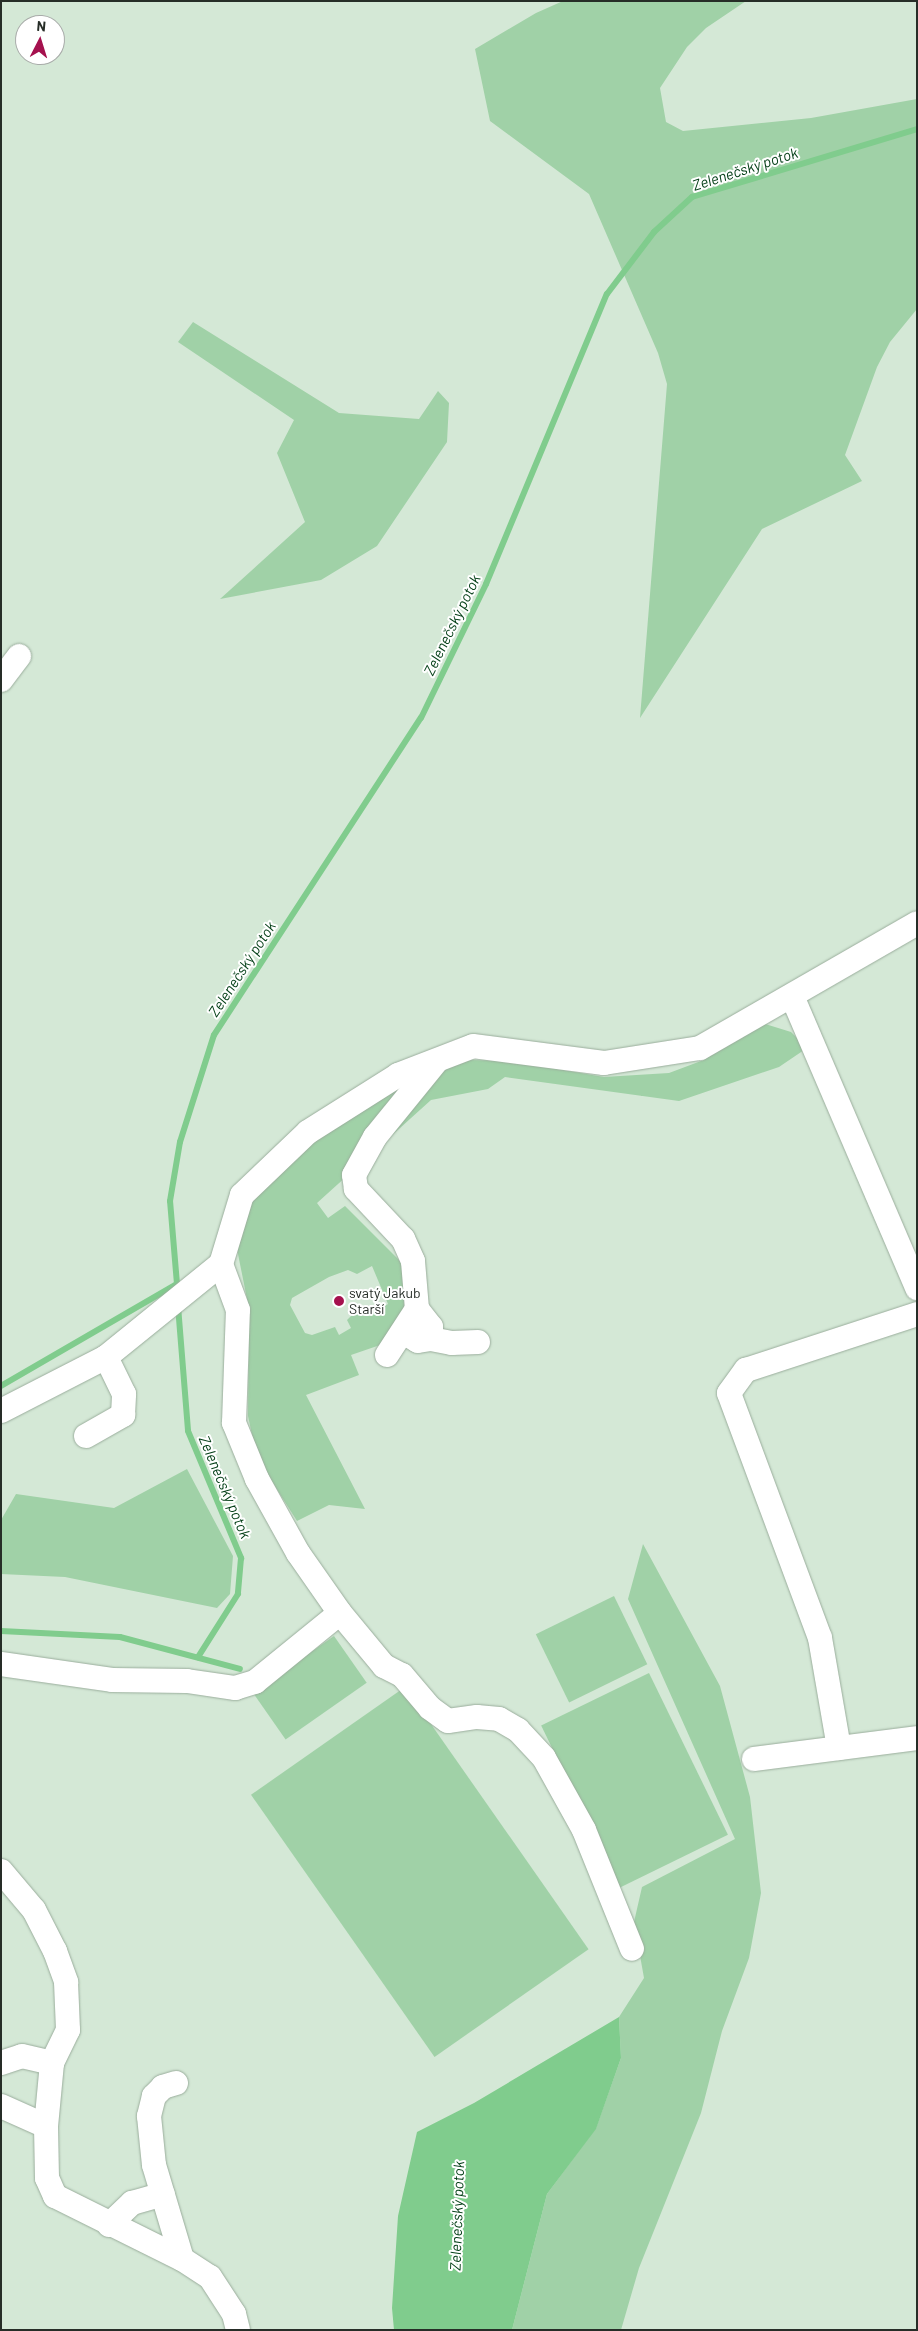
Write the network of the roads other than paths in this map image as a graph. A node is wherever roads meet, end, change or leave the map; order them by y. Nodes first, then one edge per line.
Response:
1 (19, 656) dead end
2 (1, 680) edge
3 (917, 923) edge
4 (792, 996) junction
5 (437, 1060) junction
6 (220, 1264) junction
7 (917, 1288) edge
8 (417, 1309) junction
9 (917, 1314) edge
10 (403, 1332) junction
11 (432, 1339) junction
12 (478, 1342) dead end
13 (386, 1355) dead end
14 (106, 1357) junction
15 (1, 1411) edge
16 (86, 1436) dead end
17 (340, 1613) junction
18 (1, 1664) edge
19 (917, 1738) edge
20 (839, 1748) junction
21 (754, 1759) dead end
22 (1, 1873) edge
23 (632, 1949) dead end
24 (1, 2063) edge
25 (52, 2063) junction
26 (176, 2083) dead end
27 (1, 2106) edge
28 (46, 2126) junction
29 (163, 2194) junction
30 (109, 2225) junction
31 (182, 2259) junction
32 (238, 2330) edge

1 - 2 street
3 - 4 street
4 - 5 street
4 - 7 street
5 - 6 street
5 - 8 street
6 - 14 street
6 - 17 street
8 - 10 street
8 - 11 street
9 - 20 street
10 - 11 street
10 - 13 street
11 - 12 street
14 - 15 street
14 - 16 street
17 - 18 street
17 - 23 street
19 - 20 street
20 - 21 street
22 - 25 street
24 - 25 street
25 - 28 street
26 - 29 street
27 - 28 street
28 - 30 street
29 - 30 street
29 - 31 street
30 - 31 street
31 - 32 street

